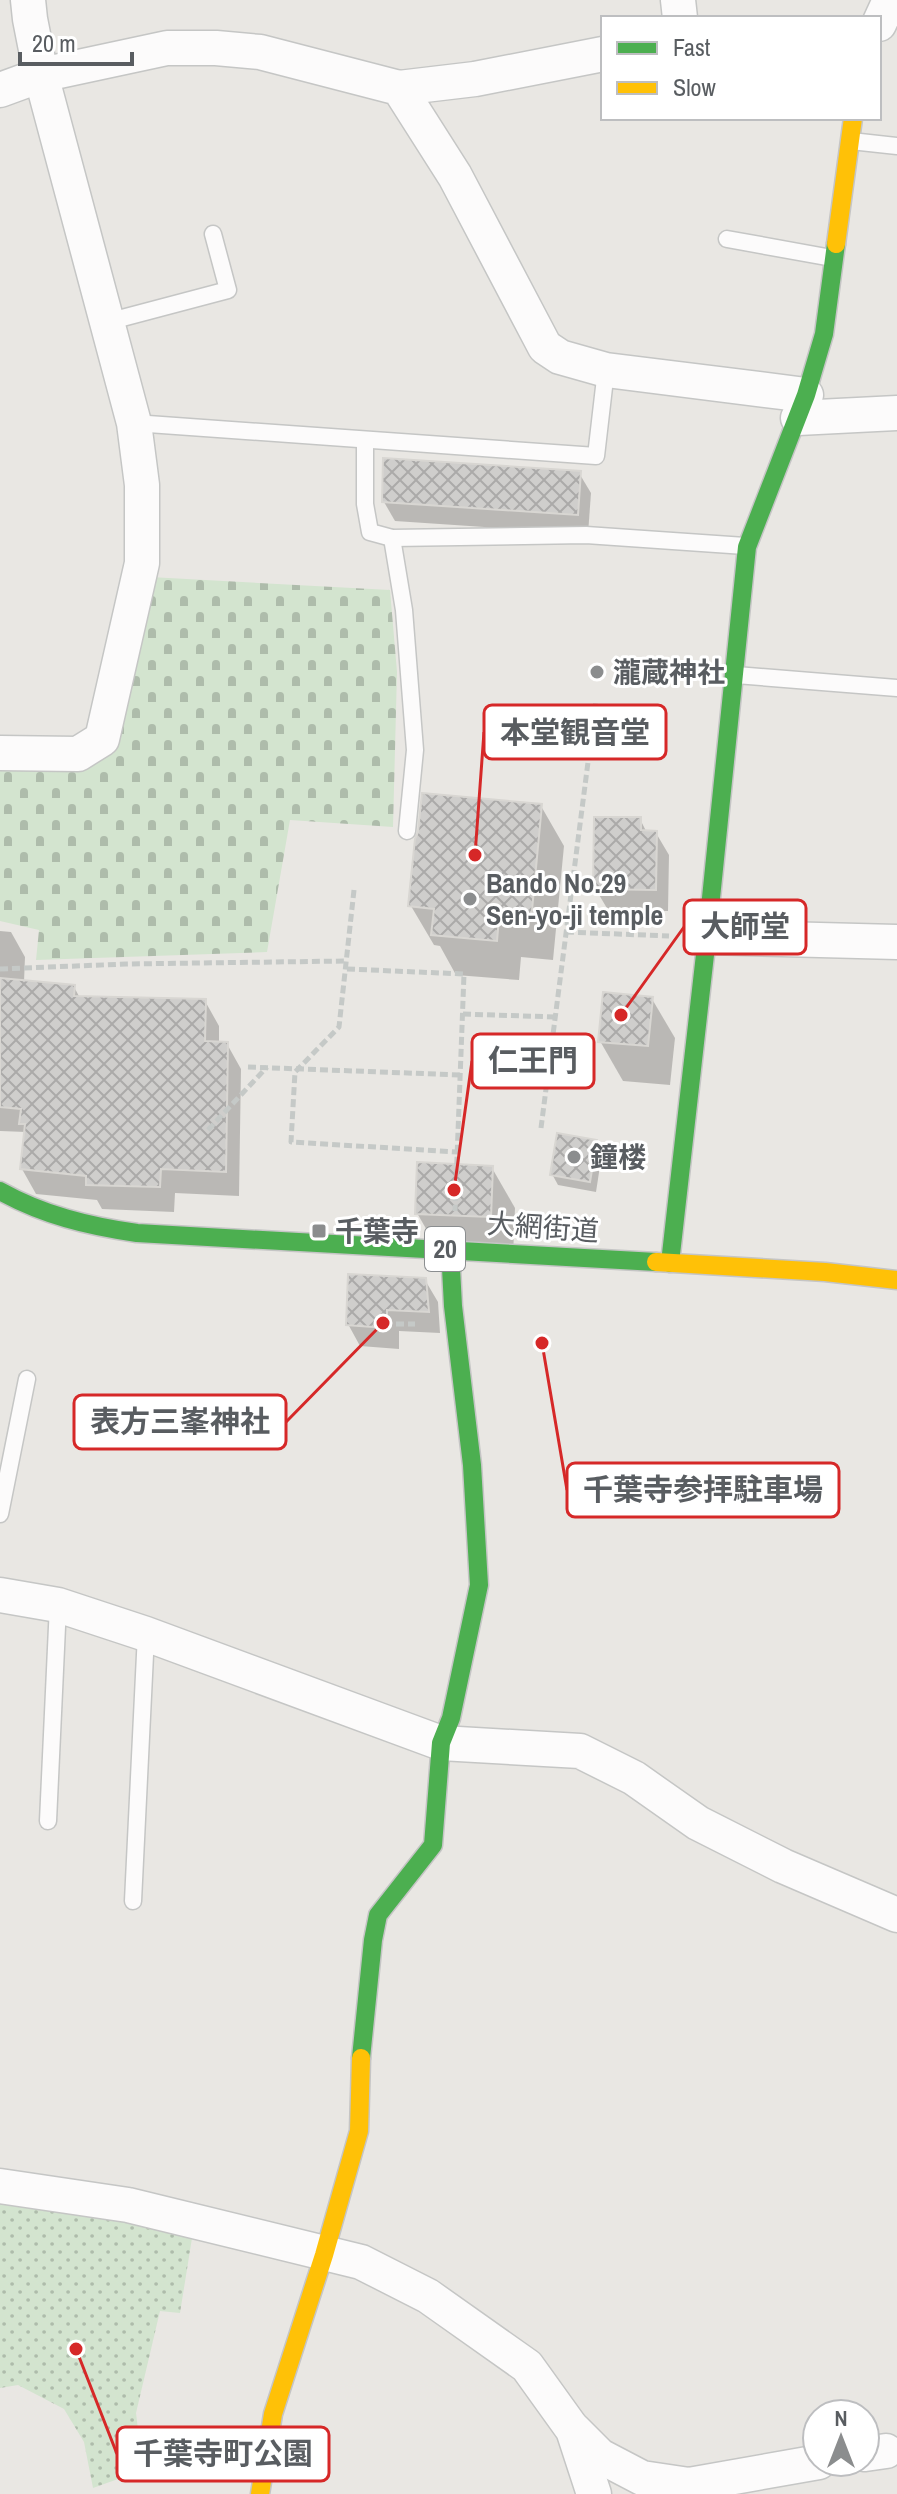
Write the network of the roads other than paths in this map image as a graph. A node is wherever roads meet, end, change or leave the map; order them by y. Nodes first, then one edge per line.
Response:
1 (28, 0) edge
2 (890, 0) edge
3 (881, 20) edge
4 (601, 54) edge
5 (41, 75) junction
6 (399, 88) junction
7 (0, 90) edge
8 (853, 120) edge
9 (849, 140) junction
10 (897, 146) edge
11 (213, 234) dead end
12 (727, 239) dead end
13 (833, 258) junction
14 (107, 322) junction
15 (606, 370) junction
16 (802, 406) junction
17 (897, 413) edge
18 (134, 423) junction
19 (365, 440) junction
20 (392, 538) junction
21 (747, 547) junction
22 (734, 675) junction
23 (897, 688) edge
24 (0, 753) edge
25 (407, 831) dead end
26 (707, 937) junction
27 (897, 942) edge
28 (0, 1191) edge
29 (450, 1249) junction
30 (670, 1263) junction
31 (897, 1280) edge
32 (27, 1379) dead end
33 (0, 1514) edge
34 (0, 1595) edge
35 (58, 1605) junction
36 (146, 1634) junction
37 (441, 1743) junction
38 (48, 1821) dead end
39 (133, 1901) dead end
40 (897, 1915) edge
41 (0, 2186) edge
42 (324, 2255) junction
43 (573, 2430) junction
44 (801, 2465) edge
45 (260, 2494) edge
46 (594, 2494) edge

1 - 5 street
2 - 3 street
4 - 6 street
5 - 6 street
5 - 7 street
5 - 14 street
6 - 15 street
8 - 9 street
9 - 10 lane
9 - 13 street
11 - 14 lane
12 - 13 lane
13 - 16 street
14 - 18 street
15 - 16 street
15 - 19 lane
16 - 17 street
16 - 21 street
18 - 19 lane
18 - 24 street
19 - 20 lane
20 - 21 lane
20 - 25 lane
21 - 22 street
22 - 23 lane
22 - 26 street
26 - 27 street
26 - 30 street
28 - 29 street, 大網街道 / 20
29 - 30 street, 大網街道 / 20
29 - 37 street
30 - 31 street, 大網街道 / 20
32 - 33 lane
34 - 35 street
35 - 36 street
35 - 38 lane
36 - 37 street
36 - 39 lane
37 - 40 street
37 - 42 street
41 - 42 street
42 - 43 street
42 - 45 street
43 - 44 street
43 - 46 street

